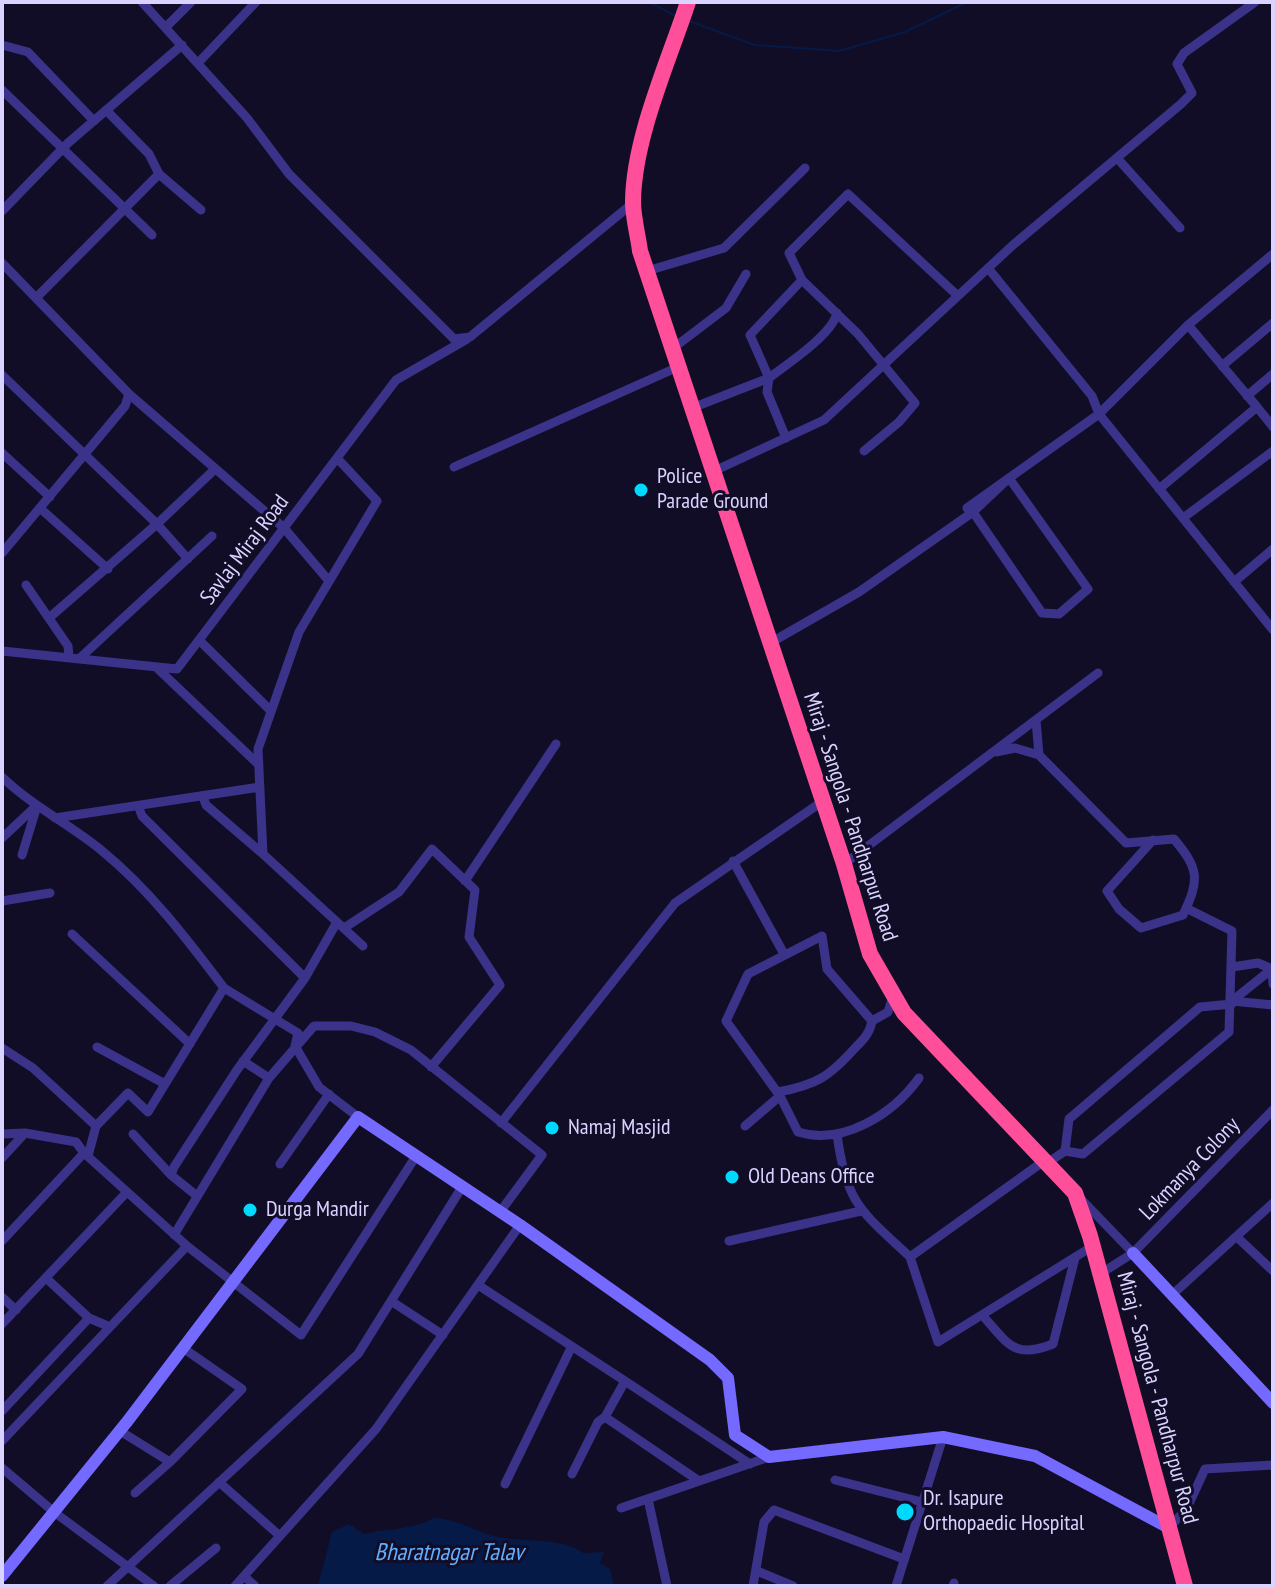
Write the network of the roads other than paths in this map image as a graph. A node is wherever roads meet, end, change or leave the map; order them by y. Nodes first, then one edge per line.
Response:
1 (142, 2) edge
2 (191, 2) edge
3 (256, 2) edge
4 (688, 2) edge
5 (1255, 2) edge
6 (166, 27) junction
7 (2, 45) edge
8 (182, 45) junction
9 (198, 63) junction
10 (2, 90) edge
11 (106, 110) junction
12 (94, 121) junction
13 (62, 149) junction
14 (1117, 158) junction
15 (805, 168) dead end
16 (159, 174) junction
17 (633, 203) junction
18 (124, 209) junction
19 (201, 210) dead end
20 (2, 211) edge
21 (1180, 228) dead end
22 (152, 235) dead end
23 (1273, 254) edge
24 (2, 263) edge
25 (988, 268) junction
26 (647, 271) junction
27 (746, 274) dead end
28 (802, 280) junction
29 (958, 296) junction
30 (36, 298) junction
31 (837, 313) junction
32 (1273, 323) edge
33 (1188, 325) junction
34 (470, 337) junction
35 (672, 349) junction
36 (884, 364) junction
37 (1222, 366) junction
38 (678, 367) junction
39 (1273, 374) edge
40 (2, 375) edge
41 (769, 378) junction
42 (129, 394) junction
43 (1247, 396) junction
44 (1257, 407) junction
45 (692, 408) junction
46 (1099, 414) junction
47 (1273, 427) edge
48 (786, 438) junction
49 (864, 451) dead end
50 (1273, 451) edge
51 (2, 453) edge
52 (83, 453) junction
53 (337, 458) junction
54 (454, 467) dead end
55 (215, 469) junction
56 (712, 472) junction
57 (1009, 478) junction
58 (1159, 489) junction
59 (50, 497) junction
60 (41, 509) junction
61 (973, 512) junction
62 (1183, 518) junction
63 (157, 524) junction
64 (284, 528) junction
65 (212, 536) dead end
66 (1273, 549) edge
67 (2, 553) edge
68 (188, 559) junction
69 (108, 569) junction
70 (329, 581) junction
71 (1234, 582) junction
72 (26, 585) dead end
73 (49, 618) junction
74 (1273, 630) edge
75 (199, 640) junction
76 (770, 643) junction
77 (2, 651) edge
78 (69, 656) junction
79 (80, 658) junction
80 (156, 667) junction
81 (1098, 673) dead end
82 (271, 711) junction
83 (1036, 720) junction
84 (556, 744) dead end
85 (993, 753) junction
86 (1039, 755) junction
87 (259, 765) junction
88 (2, 777) edge
89 (260, 787) junction
90 (203, 797) junction
91 (823, 801) junction
92 (37, 806) junction
93 (139, 808) junction
94 (55, 818) junction
95 (2, 838) edge
96 (1153, 840) junction
97 (263, 854) junction
98 (22, 855) dead end
99 (733, 861) junction
100 (844, 864) junction
101 (465, 881) junction
102 (50, 893) dead end
103 (2, 901) edge
104 (1186, 908) junction
105 (341, 925) junction
106 (72, 934) dead end
107 (363, 946) dead end
108 (784, 954) junction
109 (1232, 967) junction
110 (1273, 968) edge
111 (305, 978) junction
112 (1273, 984) edge
113 (224, 988) junction
114 (893, 995) junction
115 (1232, 1002) junction
116 (1273, 1005) edge
117 (274, 1020) junction
118 (872, 1021) junction
119 (190, 1044) junction
120 (295, 1046) junction
121 (97, 1047) dead end
122 (2, 1048) edge
123 (243, 1061) junction
124 (431, 1067) junction
125 (269, 1078) junction
126 (919, 1078) dead end
127 (165, 1084) junction
128 (329, 1094) junction
129 (779, 1094) junction
130 (1273, 1110) edge
131 (358, 1117) junction
132 (501, 1123) junction
133 (96, 1126) junction
134 (745, 1126) dead end
135 (25, 1133) junction
136 (2, 1134) edge
137 (133, 1134) dead end
138 (837, 1134) junction
139 (1065, 1151) junction
140 (86, 1154) junction
141 (416, 1156) junction
142 (2, 1158) edge
143 (1045, 1163) junction
144 (280, 1164) dead end
145 (171, 1175) junction
146 (462, 1187) junction
147 (127, 1192) junction
148 (1075, 1193) junction
149 (197, 1196) junction
150 (1271, 1209) edge
151 (861, 1211) junction
152 (500, 1212) junction
153 (520, 1225) junction
154 (174, 1235) junction
155 (1238, 1238) junction
156 (2, 1241) edge
157 (729, 1241) dead end
158 (187, 1246) junction
159 (1093, 1246) junction
160 (1133, 1253) junction
161 (910, 1257) junction
162 (1075, 1258) junction
163 (1273, 1271) edge
164 (1100, 1274) junction
165 (46, 1278) junction
166 (233, 1282) junction
167 (478, 1285) junction
168 (1173, 1294) junction
169 (2, 1297) edge
170 (391, 1301) junction
171 (16, 1310) junction
172 (982, 1315) junction
173 (89, 1318) junction
174 (2, 1324) edge
175 (110, 1327) junction
176 (443, 1335) junction
177 (183, 1348) junction
178 (571, 1348) junction
179 (625, 1381) junction
180 (1271, 1396) edge
181 (2, 1411) edge
182 (605, 1417) junction
183 (120, 1431) junction
184 (943, 1437) junction
185 (2, 1441) edge
186 (769, 1457) junction
187 (170, 1462) junction
188 (750, 1464) junction
189 (1273, 1465) edge
190 (2, 1468) edge
191 (572, 1474) dead end
192 (835, 1480) dead end
193 (699, 1481) junction
194 (219, 1482) junction
195 (505, 1484) dead end
196 (135, 1493) dead end
197 (648, 1499) junction
198 (922, 1502) junction
199 (621, 1508) dead end
200 (54, 1512) junction
201 (1169, 1528) junction
202 (280, 1536) junction
203 (216, 1548) dead end
204 (904, 1559) junction
205 (129, 1566) junction
206 (757, 1571) junction
207 (2, 1576) edge
208 (244, 1576) junction
209 (107, 1586) edge
210 (154, 1586) edge
211 (170, 1586) edge
212 (235, 1586) edge
213 (255, 1586) edge
214 (667, 1586) edge
215 (753, 1586) edge
216 (793, 1586) edge
217 (896, 1586) edge
218 (1185, 1586) edge

1 - 6 street
2 - 6 street
3 - 9 street
4 - 17 highway, Miraj - Sangola - Pandharpur Road
5 - 14 street
6 - 8 street
7 - 12 street
8 - 9 street
8 - 11 street
9 - 34 street
10 - 13 street
11 - 12 street
11 - 16 street
12 - 13 street
13 - 18 street
13 - 20 street
14 - 21 street
14 - 25 street
15 - 26 street
16 - 18 street
16 - 19 street
17 - 26 highway, Miraj - Sangola - Pandharpur Road
17 - 34 street, Savlaj Miraj Road
18 - 22 street
18 - 30 street
23 - 33 street
24 - 30 street
25 - 29 street
25 - 46 street
26 - 35 highway, Miraj - Sangola - Pandharpur Road
27 - 35 street
28 - 29 street
28 - 31 street
28 - 41 street
29 - 36 street
30 - 42 street
31 - 36 street
31 - 41 street
32 - 37 street
33 - 37 street
33 - 46 street
34 - 53 street, Savlaj Miraj Road
35 - 38 highway, Miraj - Sangola - Pandharpur Road
36 - 48 street
36 - 49 street
37 - 43 street
38 - 45 highway, Miraj - Sangola - Pandharpur Road
38 - 54 street
39 - 43 street
40 - 52 street
41 - 45 street
41 - 48 street
42 - 52 street
42 - 55 street
43 - 44 street
44 - 47 street
44 - 58 street
45 - 56 highway, Miraj - Sangola - Pandharpur Road
46 - 57 street
46 - 58 street
48 - 56 street
50 - 62 street
51 - 59 street
52 - 59 street
52 - 63 street
53 - 64 street, Savlaj Miraj Road
53 - 70 street
55 - 63 street
55 - 64 street
56 - 76 highway, Miraj - Sangola - Pandharpur Road
57 - 61 street
57 - 61 street
58 - 62 street
59 - 60 street
60 - 67 street
60 - 69 street
61 - 76 street
62 - 71 street
63 - 68 street
63 - 69 street
64 - 70 street
64 - 75 street, Savlaj Miraj Road
65 - 68 street
66 - 71 street
68 - 79 street
69 - 73 street
70 - 82 street
71 - 74 street
72 - 73 street
73 - 78 street
75 - 80 street, Savlaj Miraj Road
75 - 82 street
76 - 91 highway, Miraj - Sangola - Pandharpur Road
77 - 78 street, Savlaj Miraj Road
78 - 79 street, Savlaj Miraj Road
79 - 80 street, Savlaj Miraj Road
80 - 87 street
81 - 83 street
82 - 87 street
83 - 85 street
83 - 86 street
84 - 101 street
85 - 86 street
85 - 100 street
86 - 96 street
87 - 89 street
88 - 92 street
89 - 90 street
89 - 97 street
90 - 93 street
90 - 97 street
91 - 99 street
91 - 100 highway, Miraj - Sangola - Pandharpur Road
92 - 94 street
92 - 95 street
92 - 98 street
93 - 94 street
93 - 111 street
94 - 113 street
96 - 104 street
96 - 104 street
97 - 105 street
99 - 108 street
99 - 132 street
100 - 114 highway, Miraj - Sangola - Pandharpur Road
101 - 105 street
101 - 124 street
102 - 103 street
104 - 109 street
105 - 107 street
105 - 111 street
106 - 119 street
108 - 118 street
108 - 129 street
109 - 110 street
109 - 115 street
110 - 112 street
110 - 115 street
111 - 117 street
113 - 117 street
113 - 119 street
114 - 118 street
114 - 143 highway, Miraj - Sangola - Pandharpur Road
115 - 116 street
115 - 139 street
115 - 139 street
117 - 120 street
117 - 123 street
118 - 129 street
119 - 127 street
120 - 124 street
120 - 125 street
120 - 128 street
121 - 127 street
122 - 133 street
123 - 125 street
123 - 145 street
124 - 132 street
125 - 149 street
126 - 138 street
127 - 133 street
128 - 131 street
128 - 144 street
129 - 134 street
129 - 138 street
130 - 160 street, Lokmanya Colony
131 - 141 street
131 - 166 street
132 - 152 street
133 - 140 street
135 - 136 street
135 - 140 street
135 - 142 street
137 - 145 street
138 - 151 street
139 - 143 street
140 - 147 street
140 - 156 street
141 - 146 street
141 - 166 street
143 - 148 highway, Miraj - Sangola - Pandharpur Road
143 - 161 street
145 - 149 street
146 - 152 street
146 - 170 street
147 - 154 street
147 - 165 street
148 - 159 highway, Miraj - Sangola - Pandharpur Road
148 - 160 street
149 - 154 street
150 - 155 street
151 - 157 street
151 - 161 street
152 - 153 street
153 - 167 street
153 - 186 street
154 - 158 street
155 - 163 street
155 - 168 street
158 - 166 street
158 - 175 street
159 - 162 street
159 - 164 highway, Miraj - Sangola - Pandharpur Road
160 - 164 street, Lokmanya Colony
160 - 168 street
161 - 172 street
162 - 172 street
162 - 172 street
164 - 201 highway, Miraj - Sangola - Pandharpur Road
165 - 171 street
165 - 173 street
166 - 177 street
167 - 176 street
167 - 178 street
168 - 180 street
169 - 171 street
170 - 176 street
170 - 194 street
171 - 174 street
173 - 175 street
173 - 181 street
175 - 185 street
176 - 202 street
177 - 183 street
177 - 187 street
178 - 179 street
178 - 195 street
179 - 182 street
179 - 188 street
182 - 191 street
182 - 193 street
183 - 187 street
183 - 200 street
184 - 186 street
184 - 198 street
184 - 201 street
186 - 188 street
187 - 196 street
188 - 193 street
189 - 201 street
190 - 200 street
192 - 198 street
193 - 197 street
194 - 202 street
194 - 205 street
197 - 199 street
197 - 214 street
198 - 204 street
200 - 205 street
200 - 207 street
201 - 218 highway, Miraj - Sangola - Pandharpur Road
202 - 208 street
203 - 211 street
204 - 206 street
204 - 217 street
205 - 209 street
205 - 210 street
206 - 215 street
206 - 216 street
208 - 212 street
208 - 213 street

